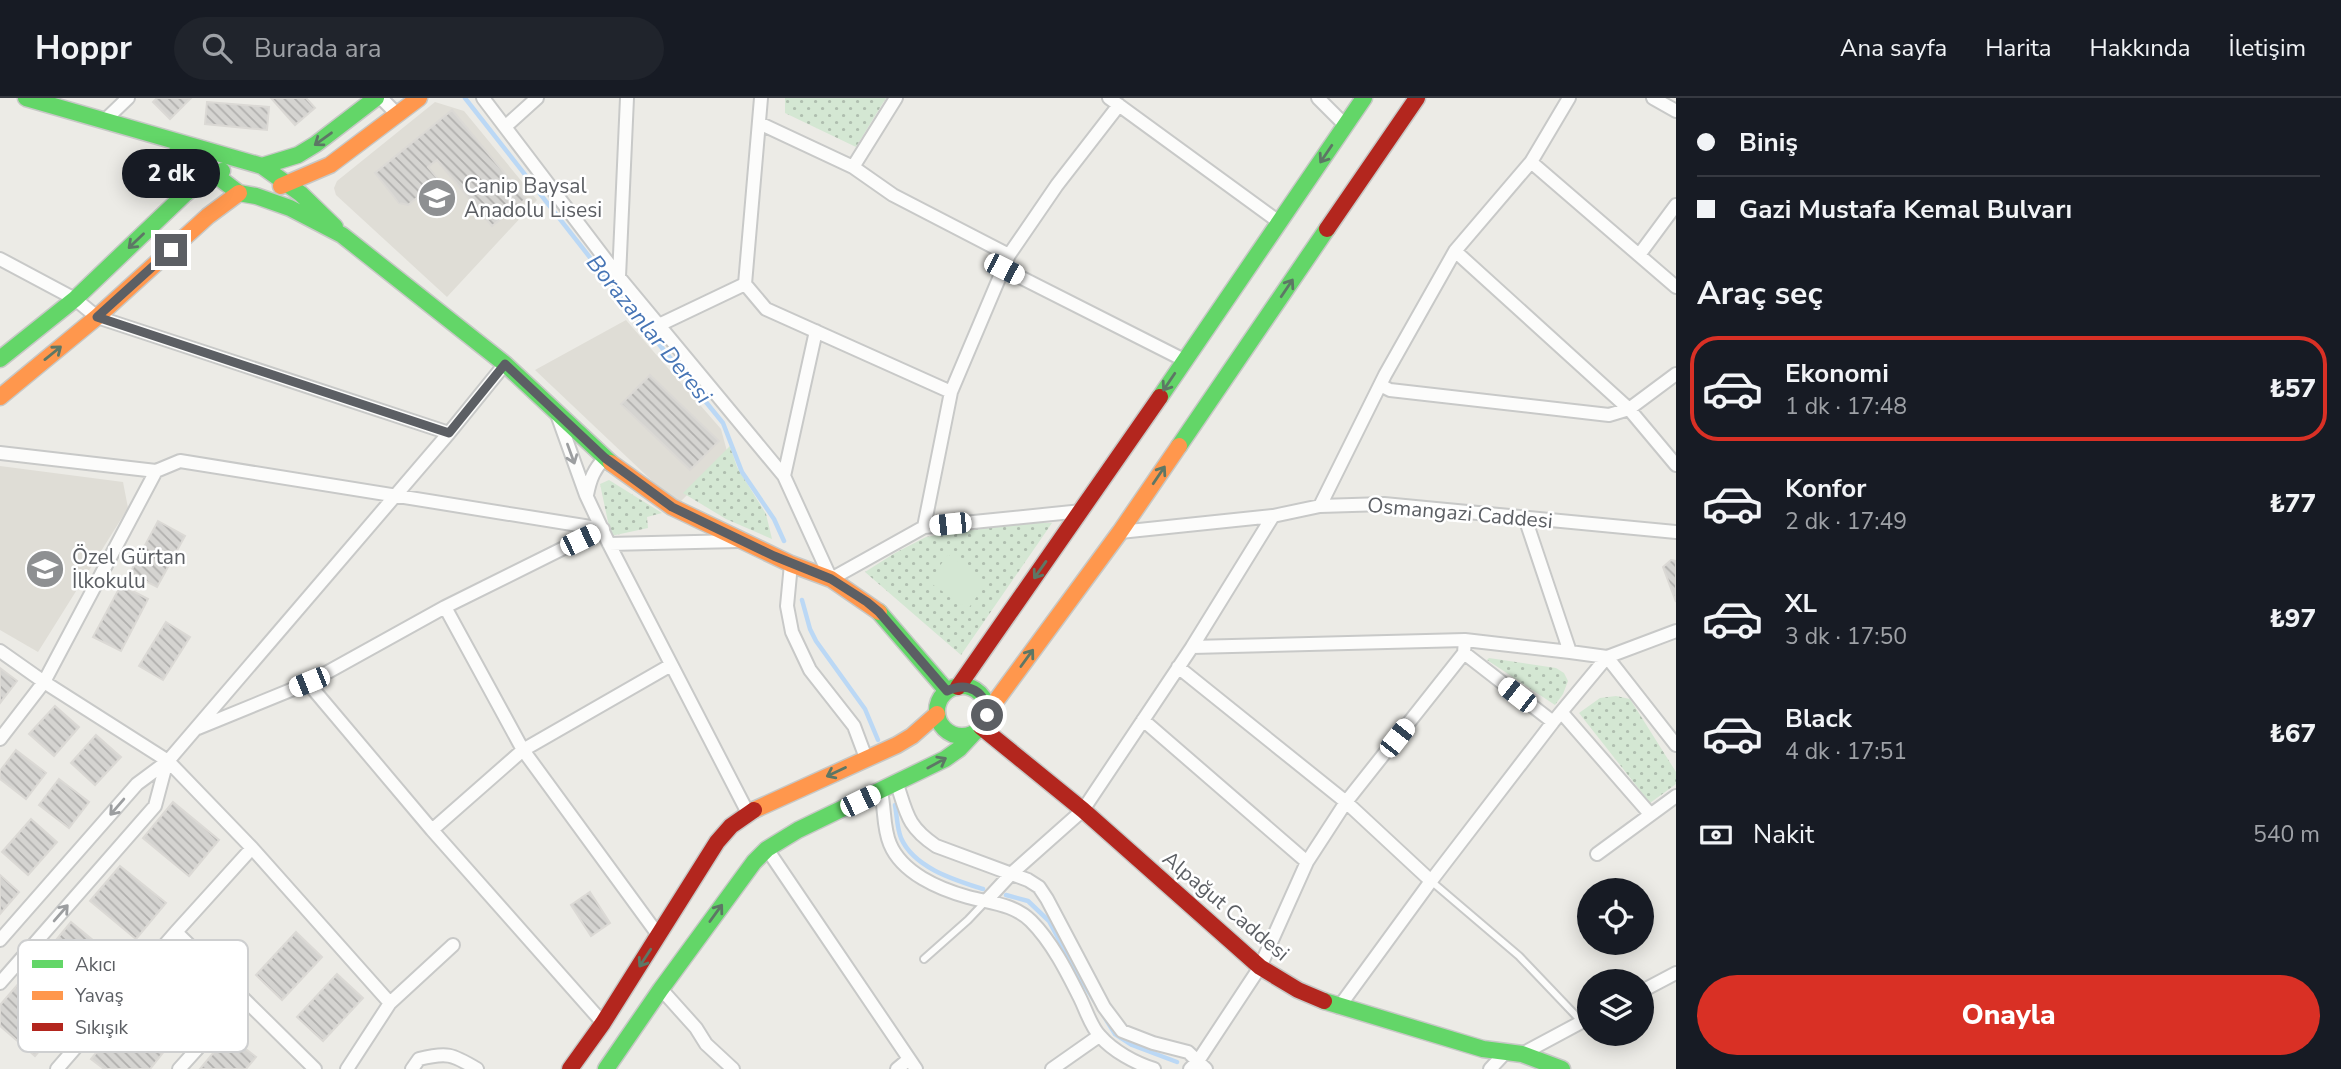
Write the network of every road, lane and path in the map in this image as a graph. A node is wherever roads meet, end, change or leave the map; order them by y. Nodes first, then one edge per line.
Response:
1 (26, 98) edge
2 (128, 98) edge
3 (379, 98) edge
4 (419, 98) edge
5 (483, 98) edge
6 (537, 98) edge
7 (627, 98) edge
8 (761, 98) edge
9 (896, 98) edge
10 (1318, 98) edge
11 (1364, 98) edge
12 (1417, 98) edge
13 (1569, 98) edge
14 (1653, 98) edge
15 (1114, 102) edge
16 (1676, 111) edge
17 (398, 115) junction
18 (104, 121) junction
19 (759, 122) junction
20 (1345, 125) junction
21 (506, 126) junction
22 (163, 137) junction
23 (176, 153) junction
24 (1531, 162) junction
25 (245, 163) junction
26 (330, 165) junction
27 (262, 166) junction
28 (853, 167) junction
29 (214, 174) junction
30 (288, 184) junction
31 (185, 194) junction
32 (239, 194) junction
33 (256, 196) junction
34 (1676, 205) edge
35 (321, 211) junction
36 (1279, 222) junction
37 (342, 235) junction
38 (1455, 251) junction
39 (1639, 254) junction
40 (1009, 255) junction
41 (0, 259) edge
42 (1004, 269) junction
43 (619, 276) junction
44 (745, 284) junction
45 (1676, 288) edge
46 (75, 299) junction
47 (97, 317) junction
48 (659, 325) junction
49 (816, 331) junction
50 (0, 359) edge
51 (1184, 360) junction
52 (505, 364) junction
53 (1676, 374) edge
54 (1380, 385) junction
55 (951, 392) junction
56 (0, 397) edge
57 (1629, 409) junction
58 (556, 413) junction
59 (449, 433) junction
60 (0, 453) edge
61 (605, 458) junction
62 (1676, 465) edge
63 (156, 471) junction
64 (784, 477) junction
65 (586, 495) junction
66 (397, 496) junction
67 (1320, 506) junction
68 (1082, 511) junction
69 (1273, 516) junction
70 (1525, 518) junction
71 (924, 527) junction
72 (603, 529) junction
73 (1120, 532) junction
74 (1676, 532) edge
75 (739, 541) junction
76 (609, 544) junction
77 (791, 564) junction
78 (831, 579) junction
79 (445, 607) junction
80 (1676, 631) edge
81 (1192, 647) junction
82 (1465, 647) junction
83 (0, 651) edge
84 (1570, 652) junction
85 (1607, 657) junction
86 (671, 665) junction
87 (1178, 667) junction
88 (44, 682) junction
89 (309, 682) junction
90 (952, 689) junction
91 (937, 714) junction
92 (1558, 718) junction
93 (1143, 720) junction
94 (980, 724) junction
95 (196, 729) junction
96 (0, 739) edge
97 (1676, 745) edge
98 (523, 750) junction
99 (866, 758) junction
100 (167, 761) junction
101 (897, 784) junction
102 (881, 792) junction
103 (1676, 796) edge
104 (1346, 802) junction
105 (1083, 810) junction
106 (748, 813) junction
107 (1650, 814) junction
108 (432, 830) junction
109 (252, 848) junction
110 (767, 849) junction
111 (1597, 854) dead end
112 (1307, 862) junction
113 (1011, 874) junction
114 (1431, 881) junction
115 (986, 901) junction
116 (176, 932) junction
117 (659, 936) junction
118 (0, 940) edge
119 (38, 940) edge
120 (169, 940) edge
121 (184, 940) edge
122 (453, 945) dead end
123 (924, 959) dead end
124 (18, 962) edge
125 (1260, 967) junction
126 (1676, 973) edge
127 (0, 983) edge
128 (1654, 985) edge
129 (661, 989) junction
130 (248, 1003) edge
131 (390, 1003) junction
132 (1339, 1007) junction
133 (1577, 1011) edge
134 (603, 1023) junction
135 (1577, 1024) edge
136 (1099, 1035) junction
137 (72, 1052) edge
138 (194, 1052) edge
139 (1514, 1054) junction
140 (913, 1064) edge
141 (1198, 1066) edge
142 (57, 1069) edge
143 (178, 1069) edge
144 (315, 1069) edge
145 (347, 1069) edge
146 (412, 1069) edge
147 (477, 1069) edge
148 (570, 1069) edge
149 (606, 1069) edge
150 (733, 1069) edge
151 (897, 1069) edge
152 (1052, 1069) edge
153 (1154, 1069) edge
154 (1490, 1069) edge
155 (1562, 1069) edge

1 - 18 main road
2 - 18 street
3 - 17 street
3 -> 27 main road
4 - 17 main road
5 - 21 street
6 - 21 street
7 - 43 street
8 - 19 street
9 - 28 street
10 - 20 street
11 - 20 main road
73 -> 12 main road
13 - 24 street
14 - 16 street
15 - 36 street
15 - 40 street
17 - 26 main road
18 - 22 main road
19 - 28 street
19 - 44 street
20 -> 36 main road
21 - 43 street
22 - 23 main road
22 - 25 main road
23 - 29 main road
23 - 31 main road
24 - 38 street
24 - 39 street
25 - 27 main road
25 - 29 main road
26 - 30 main road
26 - 35 main road
27 - 30 main road
28 - 40 street
29 - 31 main road
29 - 32 main road
30 - 33 main road
30 - 35 main road
31 -> 46 main road
32 - 33 main road
32 - 47 main road
33 - 37 main road
34 - 39 street
35 - 37 main road
36 - 51 main road
37 - 52 main road
38 - 54 street
38 - 57 street
39 - 45 street
40 - 42 street
41 - 46 street
42 - 51 street
42 - 55 street
43 - 48 street
44 - 48 street
44 - 49 street
46 - 47 street
46 - 50 main road
56 -> 47 main road
47 - 59 street
48 - 64 street
49 - 55 street
49 - 64 street
51 -> 68 main road
52 - 58 main road
52 - 59 street
53 - 57 street
54 - 57 street
54 - 67 street
55 - 71 street
57 - 62 street
58 - 61 main road
58 -> 65 street
59 - 66 street
60 - 63 street
61 - 65 street
61 - 75 main road
63 - 66 street
63 - 88 street
64 - 78 street
65 - 72 street
66 - 72 street
66 - 95 street
67 - 69 street, Osmangazi Caddesi
67 - 70 street, Osmangazi Caddesi
68 - 71 street
68 -> 90 main road
69 - 73 street, Osmangazi Caddesi
69 - 81 street
70 - 74 street, Osmangazi Caddesi
70 - 84 street
71 - 78 street
72 - 76 street
72 - 79 street
94 -> 73 main road
75 - 76 street
75 - 77 main road
76 - 86 street
77 - 78 main road
77 - 99 street
78 - 90 main road
79 - 89 street
79 - 98 street
80 - 85 street
81 - 82 street
81 - 87 street
82 - 84 street
82 - 92 street
82 - 104 street
83 - 88 street
84 - 85 street
85 - 92 street
85 - 97 street
86 - 98 street
86 - 106 street
87 - 93 street
87 - 104 street
88 - 96 street
88 - 100 street
89 - 95 street
89 - 108 street
90 - 91 main road
90 - 94 main road
91 - 94 main road
91 - 99 main road
92 - 107 street
92 - 114 street
93 - 105 street
93 - 112 street
101 -> 94 main road
94 - 105 main road, Alpağut Caddesi
95 - 100 street
98 - 108 street
98 - 117 street
99 -> 106 main road
100 - 109 street
100 -> 118 street
119 -> 100 street
101 - 102 main road
101 - 113 street
102 - 110 main road
102 - 115 street
103 - 107 street
104 - 112 street
104 - 114 street
105 - 113 street
105 - 125 main road, Alpağut Caddesi
106 - 117 main road
107 - 111 street
108 - 134 street
109 - 116 street
109 - 131 street
129 -> 110 main road
110 - 140 street
112 - 125 street
113 - 115 street
113 - 141 street
114 - 132 street
114 - 133 lane
115 - 123 lane
115 - 136 street
116 - 120 street
116 - 121 street
117 -> 134 main road
122 - 131 street
127 -> 124 street
125 - 132 main road, Alpağut Caddesi
125 - 141 street
126 - 128 street
129 - 149 main road
129 - 150 street
130 - 144 street
131 - 145 street
132 - 139 main road, Alpağut Caddesi
134 - 148 main road
135 - 139 street
136 - 152 street
136 - 153 street
137 - 142 street
138 - 143 street
139 - 154 street
139 - 155 main road, Alpağut Caddesi
140 - 151 street
146 - 147 street

